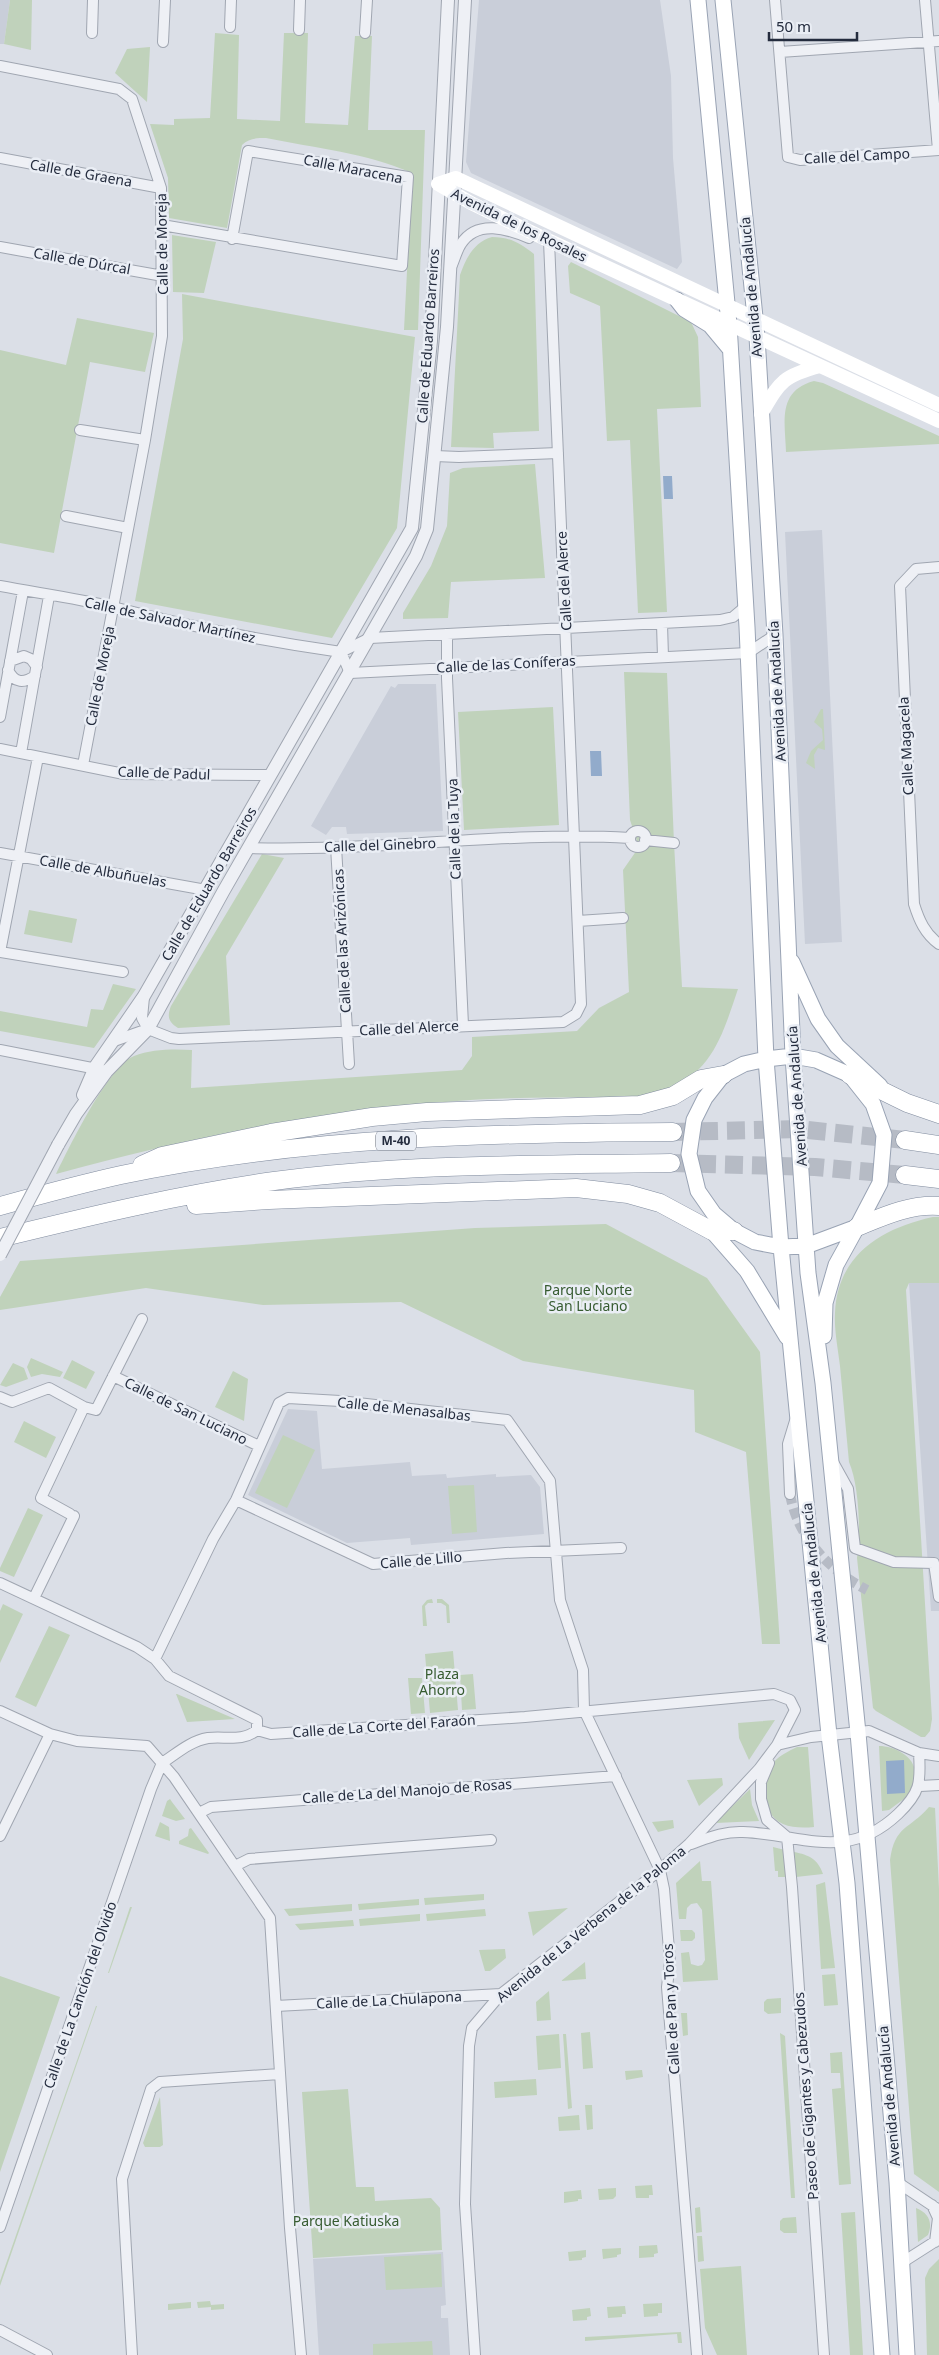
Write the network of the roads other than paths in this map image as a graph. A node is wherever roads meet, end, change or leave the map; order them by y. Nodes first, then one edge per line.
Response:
1 (93, 0) edge
2 (165, 0) edge
3 (231, 0) edge
4 (300, 0) edge
5 (367, 0) edge
6 (448, 0) edge
7 (465, 0) edge
8 (698, 0) edge
9 (722, 0) edge
10 (775, 0) edge
11 (925, 0) edge
12 (230, 27) dead end
13 (299, 30) dead end
14 (92, 33) dead end
15 (365, 33) dead end
16 (934, 41) edge
17 (163, 42) dead end
18 (780, 52) junction
19 (0, 66) edge
20 (939, 150) edge
21 (0, 158) edge
22 (456, 178) junction
23 (438, 184) junction
24 (161, 188) junction
25 (455, 195) junction
26 (162, 225) junction
27 (543, 238) junction
28 (232, 239) junction
29 (0, 247) edge
30 (450, 268) junction
31 (163, 276) junction
32 (677, 300) junction
33 (727, 306) junction
34 (755, 319) junction
35 (729, 324) junction
36 (757, 337) junction
37 (730, 349) junction
38 (820, 366) junction
39 (939, 405) edge
40 (761, 414) junction
41 (939, 421) edge
42 (80, 430) dead end
43 (145, 440) junction
44 (558, 453) junction
45 (435, 456) junction
46 (66, 516) dead end
47 (128, 528) junction
48 (939, 567) edge
49 (0, 586) edge
50 (23, 591) junction
51 (49, 596) junction
52 (746, 606) junction
53 (113, 607) junction
54 (662, 624) junction
55 (566, 628) junction
56 (447, 634) junction
57 (775, 635) junction
58 (370, 638) junction
59 (341, 652) junction
60 (748, 653) junction
61 (663, 657) junction
62 (568, 661) junction
63 (9, 666) junction
64 (448, 668) junction
65 (36, 671) junction
66 (350, 672) junction
67 (0, 717) edge
68 (0, 749) edge
69 (21, 753) junction
70 (38, 757) junction
71 (83, 765) junction
72 (271, 775) junction
73 (575, 835) junction
74 (454, 842) junction
75 (674, 843) dead end
76 (336, 847) junction
77 (249, 848) junction
78 (0, 853) edge
79 (18, 856) junction
80 (206, 890) junction
81 (623, 918) dead end
82 (578, 921) junction
83 (939, 944) edge
84 (788, 954) junction
85 (123, 972) dead end
86 (144, 996) junction
87 (463, 1025) junction
88 (148, 1029) junction
89 (348, 1031) junction
90 (114, 1041) junction
91 (0, 1050) edge
92 (793, 1056) junction
93 (766, 1059) junction
94 (349, 1064) dead end
95 (101, 1069) junction
96 (723, 1075) junction
97 (850, 1075) junction
98 (885, 1091) junction
99 (939, 1114) edge
100 (673, 1132) tunnel mouth
101 (905, 1140) tunnel mouth
102 (939, 1144) edge
103 (671, 1163) tunnel mouth
104 (121, 1175) junction
105 (906, 1175) tunnel mouth
106 (939, 1179) edge
107 (151, 1204) junction
108 (0, 1206) edge
109 (939, 1206) edge
110 (857, 1227) junction
111 (712, 1231) junction
112 (734, 1231) junction
113 (0, 1238) edge
114 (806, 1246) junction
115 (781, 1247) junction
116 (0, 1255) edge
117 (142, 1319) dead end
118 (790, 1341) junction
119 (113, 1376) junction
120 (823, 1383) junction
121 (0, 1397) edge
122 (84, 1407) junction
123 (798, 1410) junction
124 (258, 1446) junction
125 (830, 1457) junction
126 (790, 1494) tunnel mouth
127 (236, 1500) junction
128 (621, 1548) dead end
129 (556, 1551) junction
130 (0, 1583) edge
131 (939, 1597) edge
132 (34, 1598) junction
133 (155, 1659) junction
134 (790, 1700) joint
135 (584, 1710) junction
136 (0, 1711) edge
137 (257, 1730) junction
138 (858, 1733) junction
139 (50, 1734) junction
140 (829, 1735) junction
141 (777, 1745) junction
142 (919, 1753) junction
143 (939, 1756) edge
144 (162, 1763) junction
145 (616, 1776) junction
146 (939, 1785) edge
147 (920, 1786) junction
148 (199, 1813) junction
149 (0, 1836) edge
150 (866, 1836) junction
151 (787, 1837) junction
152 (491, 1840) dead end
153 (840, 1842) junction
154 (689, 1844) junction
155 (235, 1866) junction
156 (660, 1870) junction
157 (501, 1994) junction
158 (276, 2006) junction
159 (280, 2074) junction
160 (897, 2182) junction
161 (936, 2208) edge
162 (0, 2227) edge
163 (937, 2240) edge
164 (903, 2262) junction
165 (0, 2330) edge
166 (46, 2355) edge
167 (132, 2355) edge
168 (302, 2355) edge
169 (475, 2355) edge
170 (696, 2355) edge
171 (824, 2355) edge
172 (882, 2355) edge
173 (907, 2355) edge

1 - 14 street
2 - 17 street
3 - 12 street
4 - 13 street
5 - 15 street
6 - 23 street, Calle de Eduardo Barreiros
7 - 22 street, Calle de Eduardo Barreiros
8 - 33 main road, Avenida de Andalucía
9 - 34 main road, Avenida de Andalucía
10 - 18 street
11 - 16 street
16 - 18 street
16 - 20 street
18 - 20 street, Calle del Campo
19 - 24 street, Calle de Moreja
21 - 24 street, Calle de Graena
22 - 23 main road, Avenida de los Rosales
22 - 25 street, Calle de Eduardo Barreiros
22 - 33 main road, Avenida de los Rosales
23 - 25 main road, Avenida de los Rosales
23 - 59 street, Calle de Eduardo Barreiros
24 - 26 street, Calle de Moreja
25 - 27 main road, Avenida de los Rosales
25 - 30 street, Calle de Eduardo Barreiros
26 - 28 street, Calle Maracena
26 - 31 street, Calle de Moreja
27 - 30 street
27 - 32 main road, Avenida de los Rosales
27 - 44 street, Calle del Alerce
28 - 28 street, Calle Maracena
29 - 31 street, Calle de Dúrcal
30 - 45 street, Calle de Eduardo Barreiros
31 - 43 street, Calle de Moreja
32 - 35 main road, Avenida de los Rosales
32 - 37 main road
33 - 34 main road, Avenida de los Rosales
33 - 35 main road, Avenida de Andalucía
34 - 36 main road, Avenida de Andalucía
34 - 39 main road, Avenida de los Rosales
35 - 36 main road, Avenida de los Rosales
35 - 37 main road, Avenida de Andalucía
36 - 38 main road, Avenida de los Rosales
36 - 40 main road, Avenida de Andalucía
37 - 52 main road, Avenida de Andalucía
38 - 40 main road
38 - 41 main road, Avenida de los Rosales
40 - 57 main road, Avenida de Andalucía
42 - 43 street
43 - 47 street, Calle de Moreja
44 - 45 street
44 - 55 street, Calle del Alerce
45 - 58 street, Calle de Eduardo Barreiros
46 - 47 street
47 - 53 street, Calle de Moreja
48 - 83 street, Calle Magacela
49 - 50 street, Calle de Salvador Martínez
50 - 51 street, Calle de Salvador Martínez
50 - 63 street
51 - 53 street, Calle de Salvador Martínez
51 - 65 street
52 - 54 street
52 - 60 main road, Avenida de Andalucía
53 - 59 street, Calle de Salvador Martínez
53 - 71 street, Calle de Moreja
54 - 55 street
54 - 61 street
55 - 56 street
55 - 62 street, Calle del Alerce
56 - 58 street
56 - 64 street, Calle de la Tuya
57 - 60 street
57 - 84 main road, Avenida de Andalucía
58 - 59 street
58 - 66 street, Calle de Eduardo Barreiros
59 - 66 street
59 - 72 street, Calle de Eduardo Barreiros
60 - 61 street, Calle de las Coníferas
60 - 93 main road, Avenida de Andalucía
61 - 62 street, Calle de las Coníferas
62 - 64 street, Calle de las Coníferas
62 - 73 street, Calle del Alerce
63 - 65 street
63 - 65 street
63 - 67 street
64 - 66 street, Calle de las Coníferas
64 - 74 street, Calle de la Tuya
65 - 69 street
66 - 77 street, Calle de Eduardo Barreiros
68 - 69 street, Calle de Padul
69 - 70 street, Calle de Padul
70 - 71 street, Calle de Padul
70 - 79 street
71 - 72 street, Calle de Padul
72 - 80 street, Calle de Eduardo Barreiros
73 - 74 street, Calle del Ginebro
73 - 75 street, Calle del Ginebro
73 - 82 street, Calle del Alerce
74 - 76 street, Calle del Ginebro
74 - 87 street, Calle de la Tuya
76 - 77 street, Calle del Ginebro
76 - 89 street, Calle de las Arizónicas
77 - 88 street, Calle de Eduardo Barreiros
78 - 79 street, Calle de Albuñuelas
79 - 80 street, Calle de Albuñuelas
79 - 85 street
80 - 86 street, Calle de Eduardo Barreiros
81 - 82 street
82 - 87 street, Calle del Alerce
84 - 92 main road, Avenida de Andalucía
84 - 98 main road
86 - 88 street
86 - 90 street, Calle de Eduardo Barreiros
87 - 89 street, Calle del Alerce
88 - 89 street, Calle del Alerce
88 - 90 street
88 - 95 street, Calle de Eduardo Barreiros
89 - 94 street, Calle de las Arizónicas
90 - 95 street, Calle de Eduardo Barreiros
91 - 95 street
92 - 93 main road
92 - 97 main road
92 - 114 main road, Avenida de Andalucía
93 - 96 main road
93 - 115 main road, Avenida de Andalucía
95 - 116 street, Calle de Eduardo Barreiros, bridge
96 - 104 highway
96 - 112 main road
97 - 98 highway
97 - 110 main road, Avenida de Andalucía
98 - 99 highway
100 - 104 highway, M-40
101 - 102 highway
103 - 107 highway, M-40
104 - 108 highway, M-40
105 - 106 highway
107 - 111 highway
107 - 113 highway, M-40
109 - 110 highway
110 - 114 main road
110 - 120 main road, Avenida de Andalucía
111 - 112 highway
111 - 118 main road, Avenida de Andalucía
112 - 115 main road
114 - 115 main road
114 - 120 main road, Avenida de Andalucía
115 - 118 main road, Avenida de Andalucía
117 - 119 street, Calle de San Luciano
118 - 123 main road, Avenida de Andalucía
119 - 122 street, Calle de San Luciano
119 - 124 street, Calle de San Luciano
120 - 125 main road, Avenida de Andalucía
121 - 122 street
122 - 132 street
123 - 126 street, Avenida de Andalucía
123 - 140 main road, Avenida de Andalucía
124 - 127 street, Calle de Menasalbas
124 - 129 street, Calle de Menasalbas
125 - 131 street, Avenida de Andalucía
125 - 138 main road, Avenida de Andalucía
127 - 129 street, Calle de Lillo
127 - 133 street, Calle de Menasalbas
128 - 129 street, Calle de Lillo
129 - 135 street, Calle de Menasalbas
130 - 132 street
132 - 133 street
133 - 137 street
134 - 135 street, Calle de La Corte del Faraón
134 - 141 street, Avenida de La Verbena de la Paloma
135 - 137 street, Calle de La Corte del Faraón
135 - 145 street, Calle de Pan y Toros
136 - 139 street
137 - 144 street, Calle de La Corte del Faraón
138 - 140 street
138 - 142 street
138 - 150 main road, Avenida de Andalucía
139 - 144 street
139 - 149 street
140 - 141 street
140 - 153 main road, Avenida de Andalucía
141 - 151 street, Avenida de La Verbena de la Paloma
141 - 154 street, Avenida de La Verbena de la Paloma
142 - 143 street
142 - 147 street
144 - 148 street
144 - 162 street, Calle de La Canción del Olvido
145 - 148 street, Calle de La del Manojo de Rosas
145 - 156 street, Calle de Pan y Toros
146 - 147 street
147 - 150 street
148 - 155 street
150 - 153 street
150 - 160 main road, Avenida de Andalucía
151 - 153 street, Avenida de La Verbena de la Paloma
151 - 154 street, Avenida de La Verbena de la Paloma
151 - 171 street, Paseo de Gigantes y Cabezudos
152 - 155 street
153 - 172 main road, Avenida de Andalucía
154 - 156 street, Avenida de La Verbena de la Paloma
155 - 158 street
156 - 157 street, Avenida de La Verbena de la Paloma
156 - 170 street, Calle de Pan y Toros
157 - 158 street, Calle de La Chulapona
157 - 169 street, Avenida de La Verbena de la Paloma
158 - 159 street
159 - 167 street
159 - 168 street
160 - 161 street
160 - 164 main road, Avenida de Andalucía
161 - 163 street
163 - 164 street
164 - 173 main road, Avenida de Andalucía
165 - 166 street

